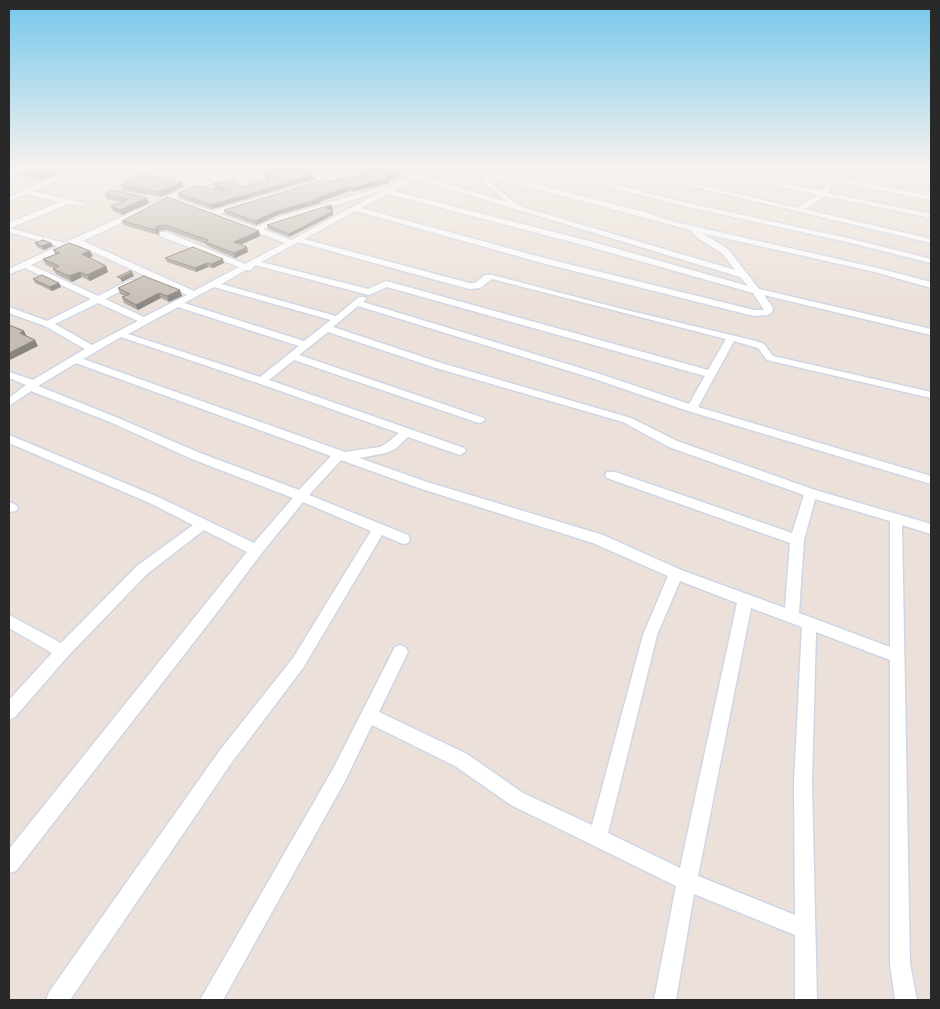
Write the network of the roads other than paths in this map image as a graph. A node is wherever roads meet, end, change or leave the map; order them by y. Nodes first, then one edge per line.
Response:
1 (38, 214) edge
2 (133, 214) edge
3 (216, 214) edge
4 (299, 214) edge
5 (347, 214) edge
6 (374, 214) edge
7 (474, 214) edge
8 (536, 214) edge
9 (638, 214) edge
10 (730, 214) edge
11 (816, 214) edge
12 (9, 226) edge
13 (692, 228) junction
14 (257, 229) junction
15 (9, 230) edge
16 (163, 234) dead end
17 (76, 241) junction
18 (931, 241) edge
19 (296, 242) junction
20 (65, 246) junction
21 (931, 261) edge
22 (25, 265) junction
23 (252, 266) junction
24 (9, 272) edge
25 (150, 274) junction
26 (744, 275) junction
27 (216, 285) junction
28 (931, 285) edge
29 (756, 291) junction
30 (370, 292) junction
31 (195, 295) junction
32 (99, 299) junction
33 (357, 303) junction
34 (178, 304) junction
35 (9, 310) edge
36 (337, 319) junction
37 (145, 322) junction
38 (48, 324) junction
39 (326, 328) junction
40 (931, 332) edge
41 (120, 334) junction
42 (731, 338) junction
43 (306, 345) junction
44 (92, 349) junction
45 (292, 356) junction
46 (75, 359) junction
47 (9, 374) edge
48 (711, 374) junction
49 (262, 381) junction
50 (32, 386) junction
51 (931, 395) edge
52 (9, 403) edge
53 (692, 409) junction
54 (480, 420) dead end
55 (407, 432) junction
56 (9, 439) edge
57 (460, 451) dead end
58 (342, 455) junction
59 (611, 475) dead end
60 (931, 480) edge
61 (811, 493) junction
62 (301, 496) junction
63 (896, 519) junction
64 (204, 524) junction
65 (379, 529) junction
66 (931, 529) edge
67 (403, 539) dead end
68 (797, 540) junction
69 (256, 550) junction
70 (676, 574) junction
71 (745, 601) junction
72 (791, 618) junction
73 (9, 621) edge
74 (809, 624) junction
75 (63, 651) junction
76 (400, 652) dead end
77 (897, 656) junction
78 (9, 712) edge
79 (369, 715) junction
80 (598, 837) junction
81 (9, 864) edge
82 (687, 881) junction
83 (804, 929) junction
84 (57, 1000) edge
85 (211, 1000) edge
86 (665, 1000) edge
87 (806, 1000) edge
88 (906, 1000) edge

1 - 12 street
2 - 17 street
3 - 14 street
4 - 14 street
5 - 19 street
6 - 29 street
7 - 29 street
8 - 26 street
9 - 13 street
10 - 21 street
11 - 18 street
13 - 26 street
13 - 28 street
14 - 19 street
15 - 20 street
16 - 23 street
17 - 20 street
17 - 25 street
19 - 23 street
19 - 42 street
20 - 22 street
22 - 24 street
22 - 32 street
23 - 27 street
23 - 30 street
25 - 31 street
25 - 32 street
26 - 29 street
27 - 31 street
27 - 36 street
29 - 40 street
30 - 33 street
30 - 48 street
31 - 34 street
32 - 37 street
32 - 38 street
33 - 36 street
33 - 53 street
34 - 37 street
34 - 43 street
35 - 38 street
36 - 39 street
37 - 41 street
38 - 44 street
39 - 43 street
39 - 61 street
41 - 44 street
41 - 49 street
42 - 48 street
42 - 51 street
43 - 45 street
44 - 46 street
45 - 49 street
45 - 54 street
46 - 50 street
46 - 58 street
47 - 50 street
48 - 53 street
49 - 55 street
50 - 52 street
50 - 62 street
53 - 60 street
55 - 57 street
55 - 58 street
56 - 64 street
58 - 62 street
58 - 70 street
59 - 68 street
61 - 63 street
61 - 68 street
62 - 65 street
62 - 69 street
63 - 66 street
63 - 77 street
64 - 69 street
64 - 75 street
65 - 67 street
65 - 84 street
68 - 72 street
69 - 81 street
70 - 71 street
70 - 80 street
71 - 72 street
71 - 82 street
72 - 74 street
73 - 75 street
74 - 77 street
74 - 83 street
75 - 78 street
76 - 79 street
77 - 88 street
79 - 80 street
79 - 85 street
80 - 82 street
82 - 83 street
82 - 86 street
83 - 87 street

